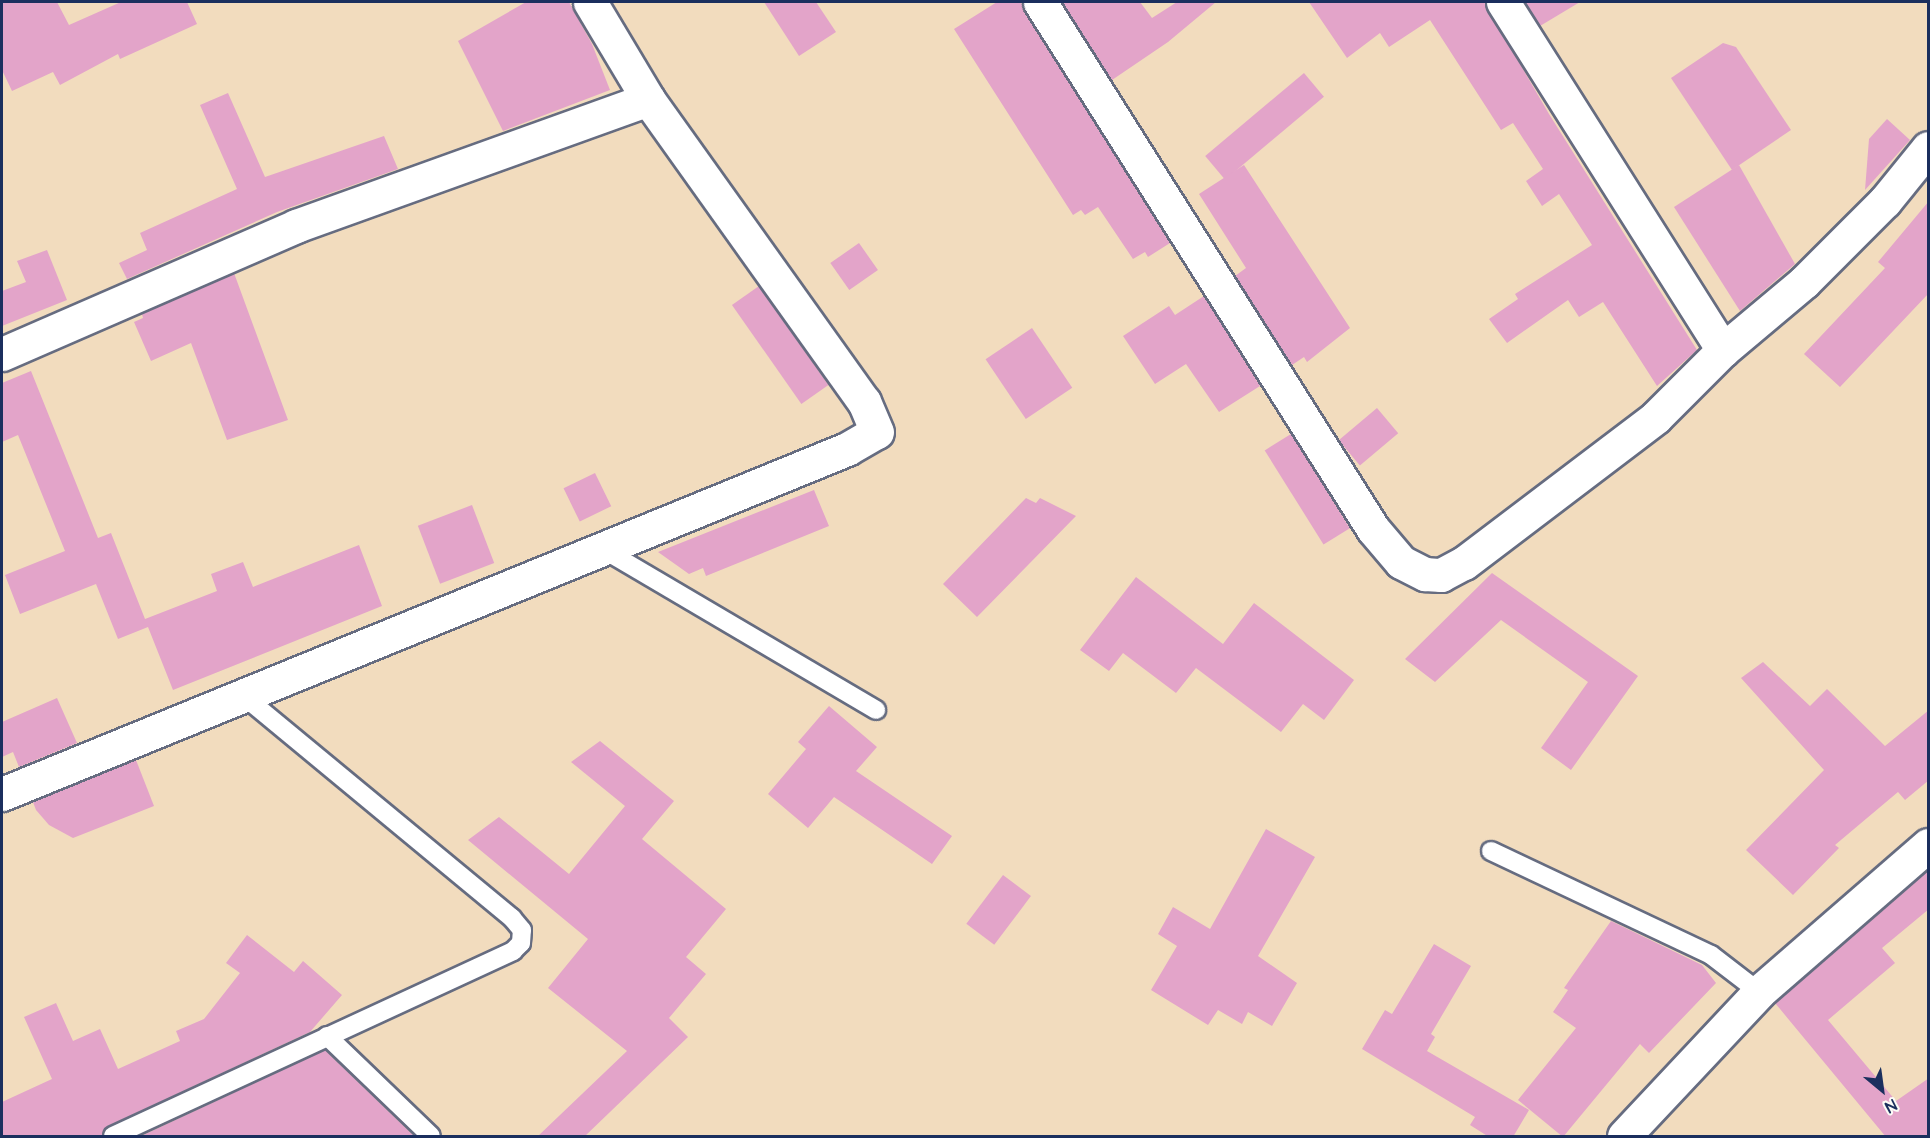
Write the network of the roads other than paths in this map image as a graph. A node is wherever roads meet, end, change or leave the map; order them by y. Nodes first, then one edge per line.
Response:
1 (590, 2) edge
2 (1040, 2) edge
3 (1503, 2) edge
4 (648, 99) junction
5 (1929, 148) edge
6 (1723, 350) junction
7 (2, 354) edge
8 (603, 549) junction
9 (245, 697) junction
10 (876, 710) dead end
11 (2, 794) edge
12 (1929, 845) edge
13 (1491, 850) dead end
14 (1759, 992) junction
15 (327, 1036) junction
16 (113, 1137) edge
17 (431, 1137) edge
18 (1624, 1137) edge

1 - 4 street
2 - 6 street
3 - 6 street
4 - 7 street
4 - 8 street
5 - 6 street
8 - 9 street
8 - 10 lane
9 - 11 street
9 - 15 lane
12 - 14 street
13 - 14 lane
14 - 18 street
15 - 16 lane
15 - 17 lane

